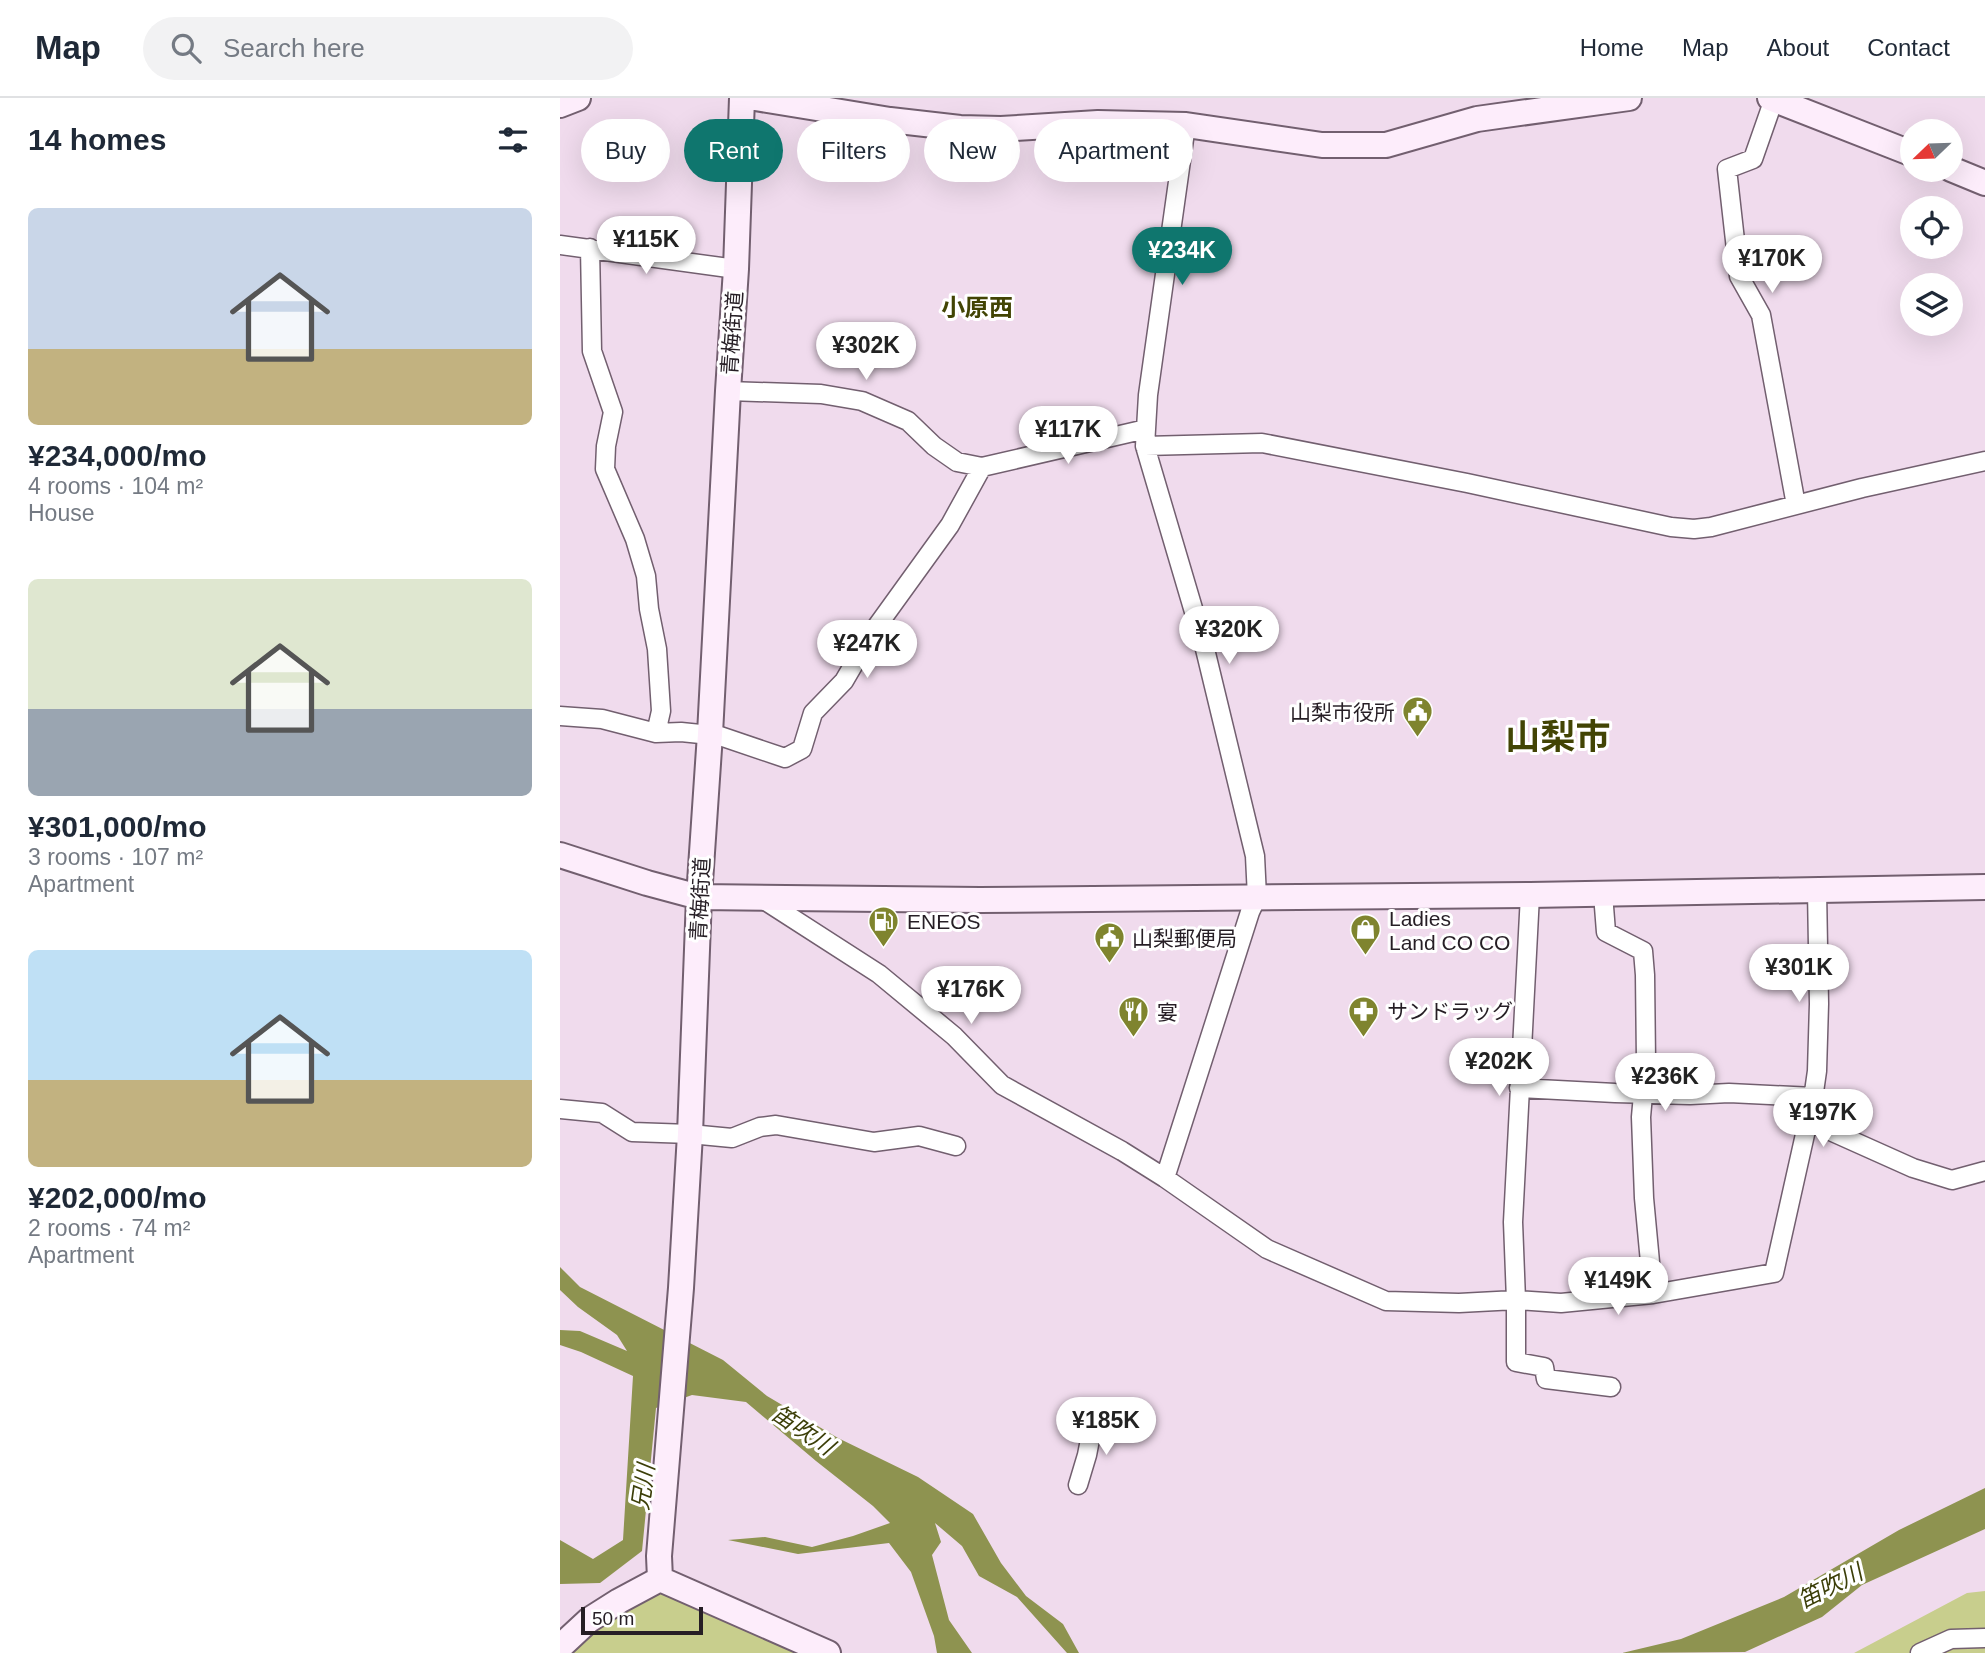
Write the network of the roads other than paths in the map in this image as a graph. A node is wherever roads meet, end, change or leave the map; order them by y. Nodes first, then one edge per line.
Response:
1 (578, 98) edge
2 (742, 98) edge
3 (755, 98) edge
4 (1629, 98) edge
5 (1772, 98) edge
6 (560, 105) edge
7 (1193, 126) edge
8 (1034, 127) edge
9 (1900, 149) edge
10 (1964, 174) edge
11 (1178, 182) edge
12 (1985, 183) edge
13 (560, 244) edge
14 (590, 248) junction
15 (736, 269) junction
16 (728, 391) junction
17 (1145, 437) junction
18 (1985, 461) edge
19 (982, 467) junction
20 (1796, 505) junction
21 (560, 716) edge
22 (656, 733) junction
23 (710, 734) junction
24 (560, 855) edge
25 (1985, 887) edge
26 (1817, 890) junction
27 (1603, 894) junction
28 (1530, 895) junction
29 (699, 897) junction
30 (1257, 897) junction
31 (761, 898) junction
32 (1519, 1088) junction
33 (1644, 1092) junction
34 (1814, 1097) junction
35 (560, 1109) edge
36 (1808, 1121) junction
37 (691, 1134) junction
38 (956, 1146) dead end
39 (1985, 1171) edge
40 (1165, 1178) junction
41 (1653, 1294) junction
42 (1516, 1300) junction
43 (1611, 1387) dead end
44 (1094, 1419) dead end
45 (1078, 1485) dead end
46 (659, 1567) junction
47 (1985, 1639) edge
48 (560, 1647) edge
49 (828, 1653) edge
50 (1920, 1653) edge

1 - 6 main road
2 - 15 main road, 青梅街道
3 - 8 main road
4 - 7 main road
5 - 9 main road
5 - 20 street
10 - 12 main road
11 - 17 street
13 - 14 street
14 - 15 street
14 - 22 street
15 - 16 main road, 青梅街道
16 - 19 street
16 - 23 main road, 青梅街道
17 - 19 street
17 - 20 street
17 - 30 street
18 - 20 street
19 - 23 street
21 - 22 street
22 - 23 street
23 - 29 main road, 青梅街道
24 - 29 main road
25 - 26 main road
26 - 27 main road
26 - 34 street
27 - 28 main road
27 - 33 street
28 - 30 main road
28 - 32 street
29 - 31 main road
29 - 37 main road, 青梅街道
30 - 31 main road
30 - 40 street
31 - 40 street
32 - 33 street
32 - 42 street
33 - 34 street
33 - 41 street
34 - 36 street
35 - 37 street
36 - 39 street
36 - 41 street
37 - 38 street
37 - 46 main road, 青梅街道
40 - 42 street
41 - 42 street
42 - 43 street
44 - 45 street
46 - 48 main road
46 - 49 main road
47 - 50 street

